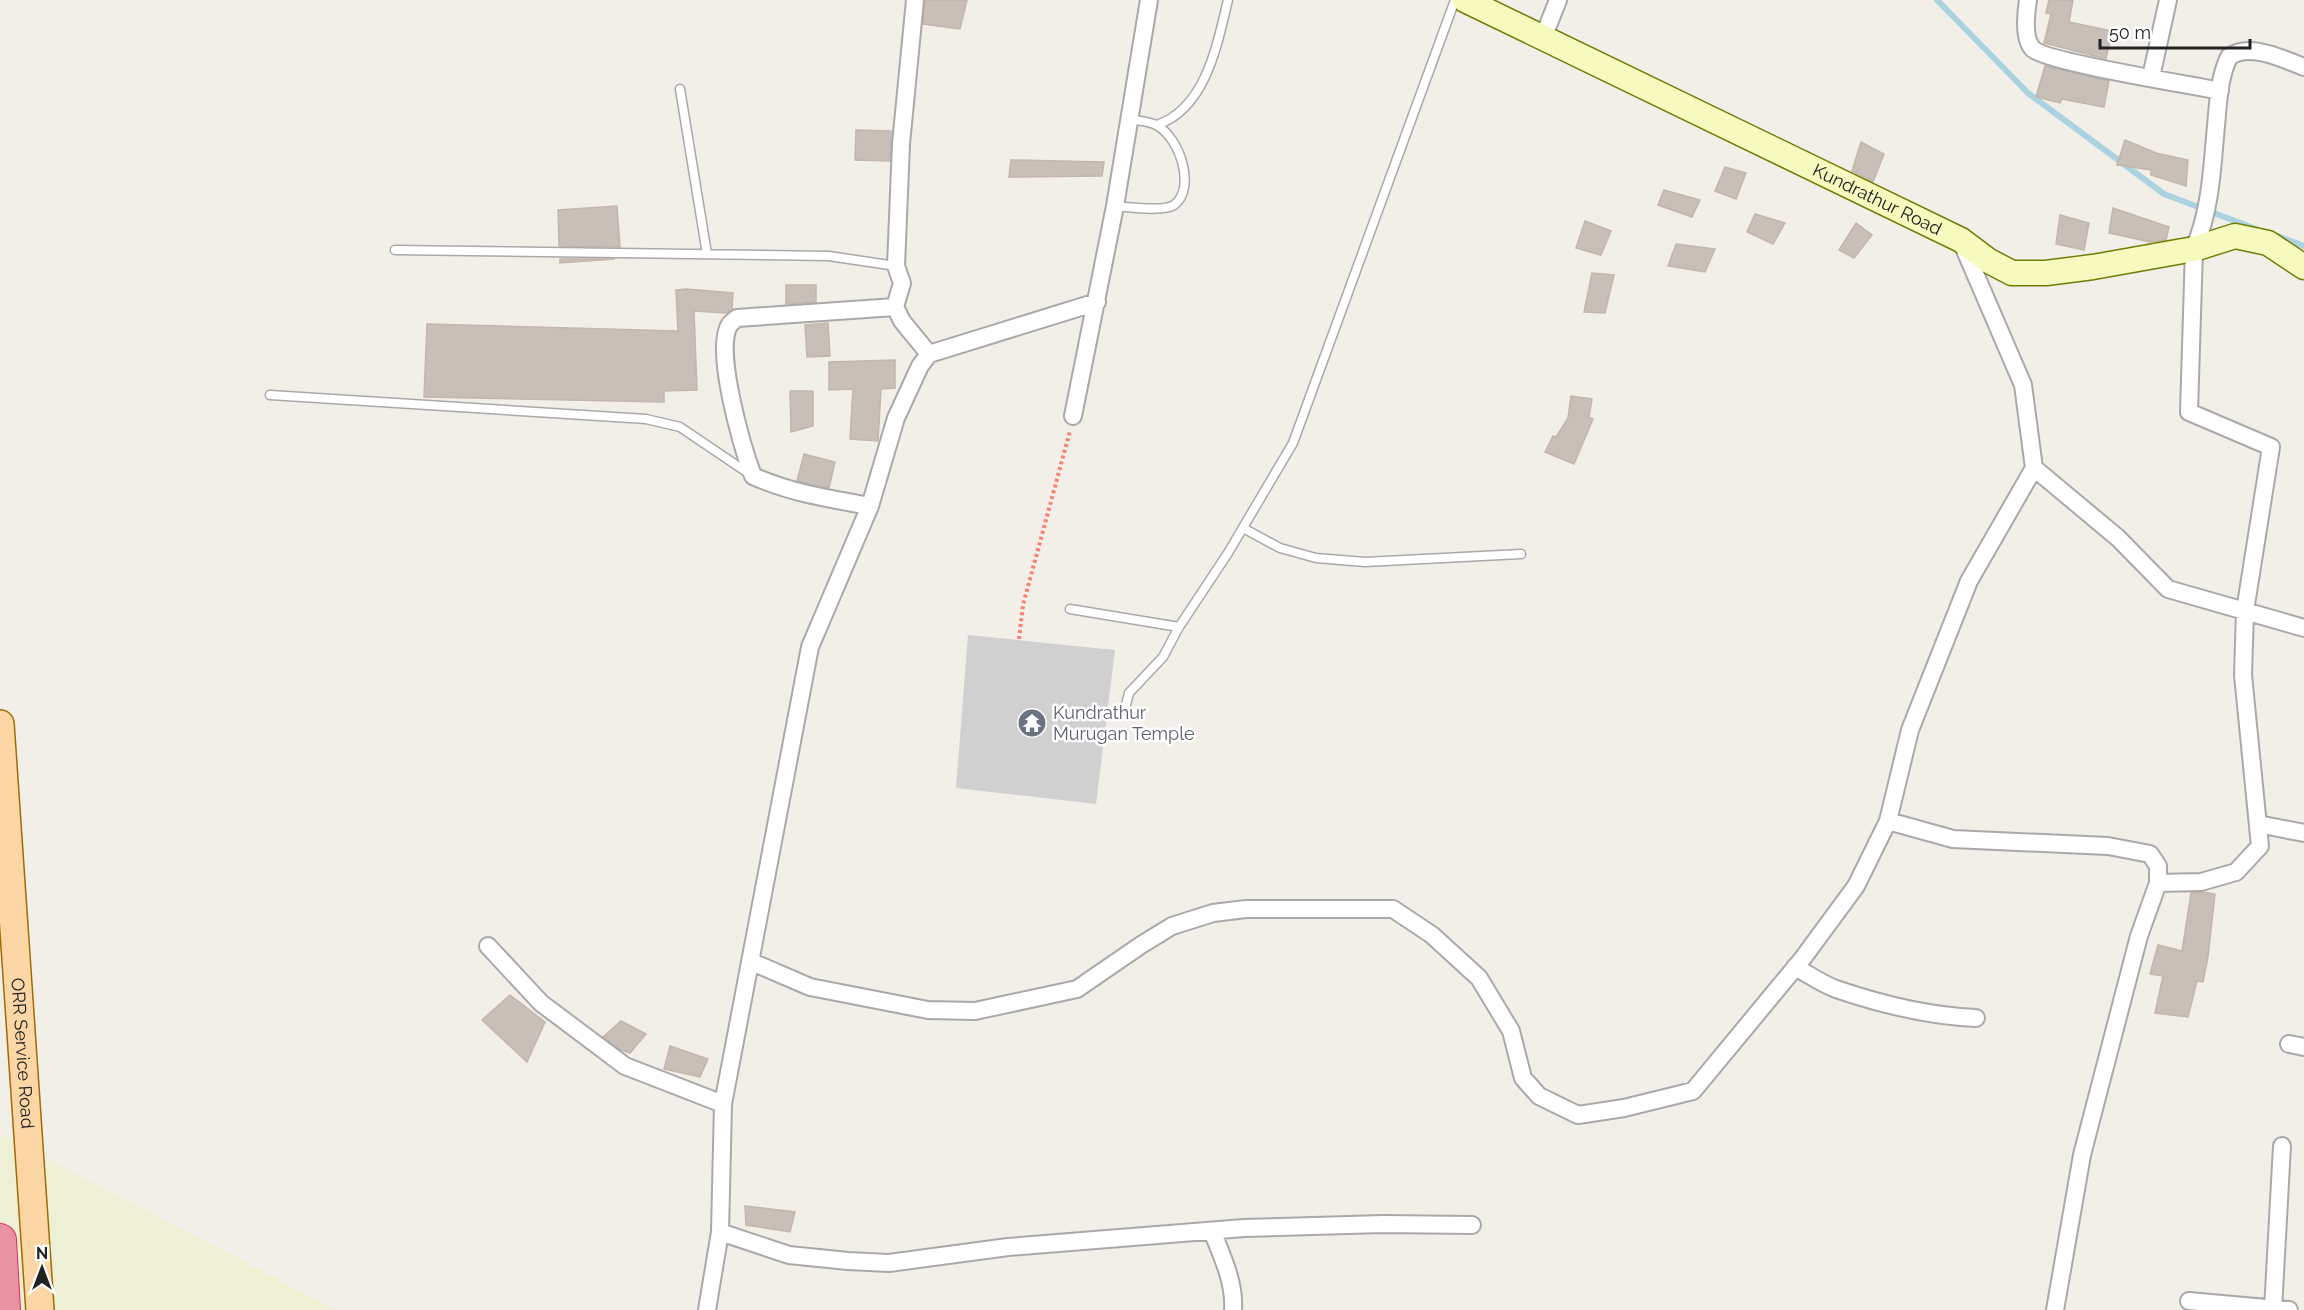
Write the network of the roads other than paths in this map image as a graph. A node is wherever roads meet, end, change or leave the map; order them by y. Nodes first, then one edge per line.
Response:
1 (915, 0) edge
2 (1149, 0) edge
3 (1228, 0) edge
4 (1455, 0) edge
5 (1465, 0) edge
6 (1558, 0) edge
7 (2028, 0) edge
8 (2168, 0) edge
9 (1543, 38) junction
10 (2304, 67) edge
11 (2151, 77) junction
12 (680, 89) dead end
13 (2220, 91) junction
14 (1129, 119) junction
15 (1156, 125) junction
16 (1115, 206) junction
17 (1961, 240) junction
18 (2194, 249) junction
19 (395, 250) dead end
20 (707, 254) junction
21 (896, 266) junction
22 (2304, 267) edge
23 (1096, 302) junction
24 (895, 308) junction
25 (929, 354) junction
26 (270, 395) dead end
27 (1073, 416) road end
28 (2034, 468) junction
29 (753, 476) junction
30 (870, 506) junction
31 (1243, 528) junction
32 (1521, 554) dead end
33 (1070, 609) dead end
34 (2245, 611) junction
35 (1179, 627) junction
36 (2304, 628) edge
37 (1126, 705) dead end
38 (0, 724) edge
39 (1888, 821) junction
40 (2258, 825) junction
41 (2304, 833) edge
42 (2158, 883) junction
43 (488, 946) dead end
44 (752, 962) junction
45 (1795, 967) junction
46 (1976, 1018) dead end
47 (723, 1104) junction
48 (2282, 1146) dead end
49 (1472, 1226) dead end
50 (1212, 1231) junction
51 (720, 1232) junction
52 (0, 1240) edge
53 (2189, 1301) dead end
54 (4, 1310) edge
55 (40, 1310) edge
56 (707, 1310) edge
57 (1233, 1310) edge
58 (2055, 1310) edge
59 (2278, 1310) edge

1 - 21 street
2 - 14 street
3 - 15 lane
4 - 31 lane
5 - 9 street, Kundrathur Road
6 - 9 street
7 - 11 street
8 - 11 street
9 - 17 street, Kundrathur Road
10 - 13 street
11 - 13 street
12 - 20 lane
13 - 18 street
14 - 15 lane
14 - 16 street
15 - 16 lane
16 - 23 street
17 - 18 street, Kundrathur Road
17 - 28 street
18 - 22 street, Kundrathur Road
18 - 34 street
19 - 20 lane
20 - 21 lane
21 - 24 street
23 - 25 street
23 - 27 street
24 - 25 street
24 - 29 street
25 - 30 street
26 - 29 lane
28 - 34 street
28 - 39 street
29 - 30 street
30 - 44 street
31 - 32 lane
31 - 35 lane
33 - 35 lane
34 - 36 street
34 - 40 street
35 - 37 lane
38 - 55 main road, ORR Service Road
39 - 42 street
39 - 45 street
40 - 41 street
40 - 42 street
42 - 58 street
43 - 47 street
44 - 45 street
44 - 47 street
45 - 46 street
47 - 51 street
48 - 59 street
49 - 50 street
50 - 51 street
50 - 57 street
51 - 56 street
52 - 54 highway
53 - 59 street

